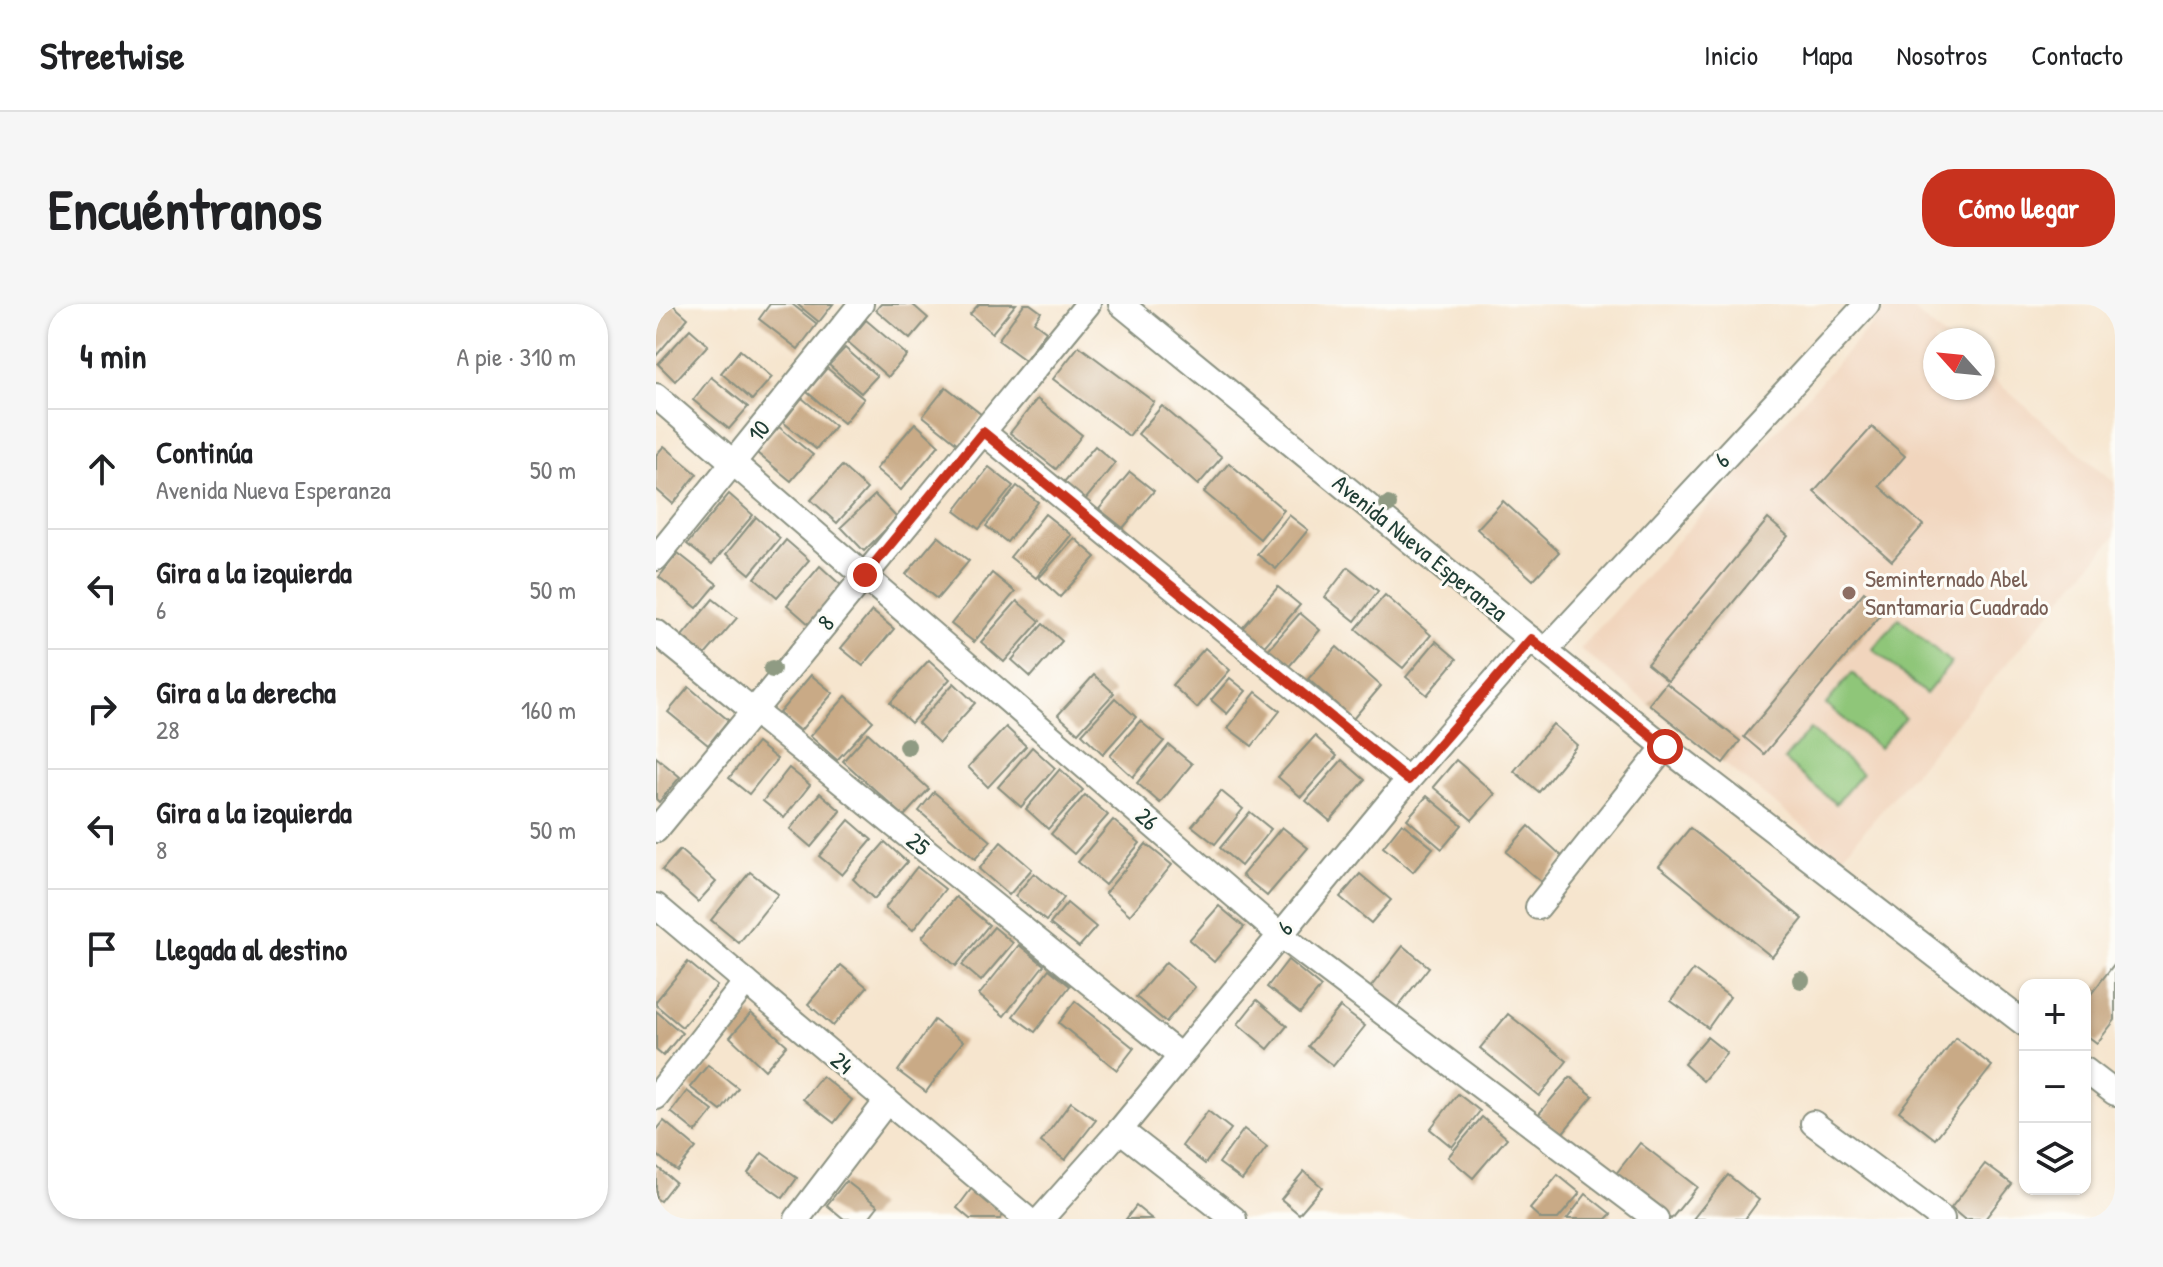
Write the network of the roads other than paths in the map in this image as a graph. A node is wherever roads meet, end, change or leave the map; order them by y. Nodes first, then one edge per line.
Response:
1 (861, 304) edge
2 (1088, 304) edge
3 (1121, 304) edge
4 (1867, 304) edge
5 (656, 396) edge
6 (983, 432) junction
7 (733, 462) junction
8 (656, 558) edge
9 (865, 575) junction
10 (656, 632) edge
11 (1538, 645) junction
12 (753, 711) junction
13 (1665, 747) junction
14 (1408, 780) junction
15 (656, 830) edge
16 (656, 906) edge
17 (1538, 907) dead end
18 (1279, 934) junction
19 (746, 982) junction
20 (2019, 1019) edge
21 (1180, 1056) junction
22 (2091, 1075) edge
23 (2115, 1093) edge
24 (656, 1097) edge
25 (887, 1101) junction
26 (1813, 1123) dead end
27 (1120, 1130) junction
28 (797, 1219) edge
29 (1027, 1219) edge
30 (1041, 1219) edge
31 (1234, 1219) edge
32 (1656, 1219) edge
33 (1942, 1219) edge

1 - 7 street, 10
2 - 6 street, 8
3 - 11 street, Avenida Nueva Esperanza
4 - 11 street, 6
5 - 7 street, 26
6 - 9 street, 8
6 - 14 street
7 - 8 street, 10
7 - 9 street, 26
9 - 12 street, 8
9 - 18 street, 26
10 - 12 street, 25
11 - 13 street, Avenida Nueva Esperanza
11 - 14 street, 6
12 - 15 street, 8
12 - 21 street, 25
13 - 17 street
13 - 20 street, Avenida Nueva Esperanza
14 - 18 street, 6
16 - 19 street, 24
18 - 21 street, 6
18 - 32 street, 26
19 - 24 street
19 - 25 street, 24
21 - 27 street, 6
22 - 23 street
25 - 28 street
25 - 29 street, 24
26 - 33 street
27 - 30 street, 6
27 - 31 street

